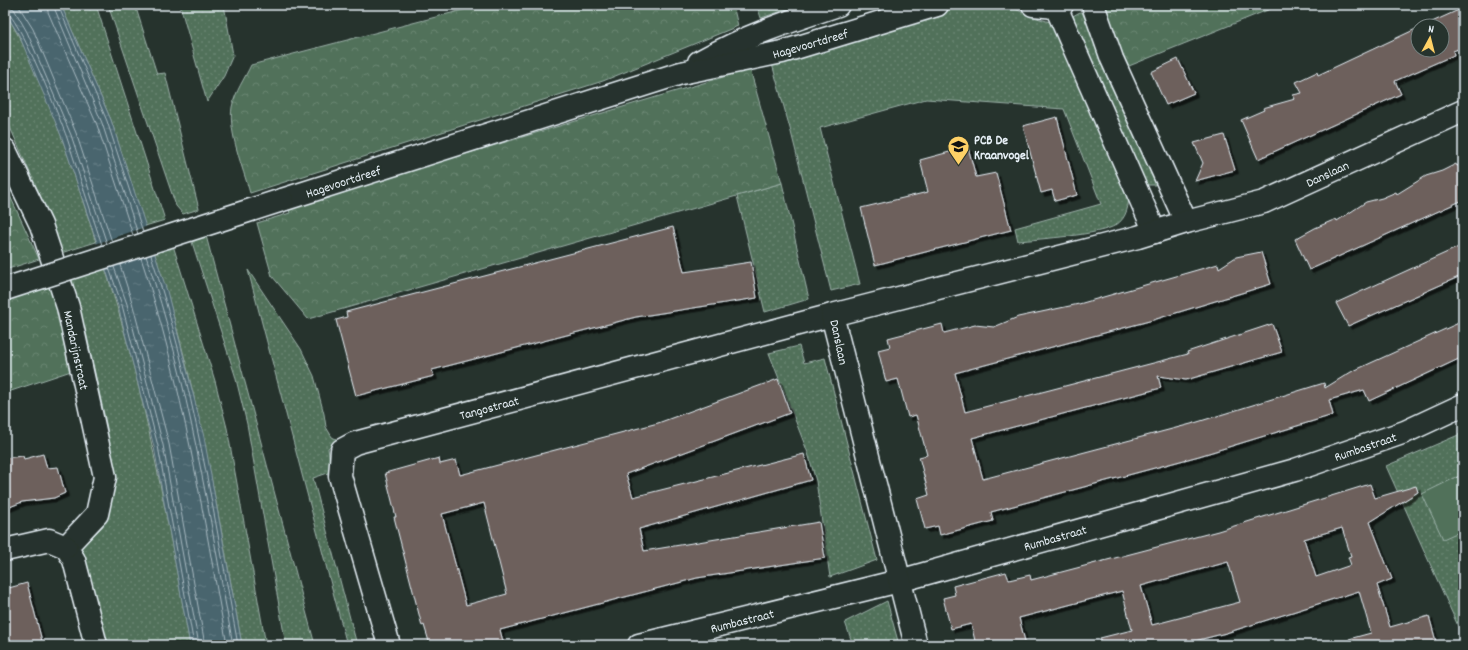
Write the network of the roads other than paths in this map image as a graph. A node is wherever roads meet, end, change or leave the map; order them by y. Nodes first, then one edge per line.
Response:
1 (838, 5) edge
2 (937, 5) edge
3 (1033, 5) edge
4 (1093, 5) edge
5 (1059, 6) edge
6 (733, 53) junction
7 (1463, 111) edge
8 (5, 150) edge
9 (1186, 222) junction
10 (1155, 232) junction
11 (5, 289) edge
12 (832, 315) junction
13 (1463, 406) edge
14 (66, 547) junction
15 (5, 550) edge
16 (899, 581) junction
17 (96, 645) edge
18 (389, 645) edge
19 (639, 645) edge
20 (916, 645) edge

1 - 6 street, Hagevoortdreef
2 - 6 street, Hagevoortdreef
3 - 5 street
4 - 9 street
5 - 10 street
6 - 11 street, Hagevoortdreef, bridge
7 - 9 street, Danslaan
8 - 14 street, Mandarijnstraat
9 - 10 street, Danslaan
10 - 12 street, Danslaan
12 - 16 street, Danslaan
12 - 18 street, Tangostraat
13 - 16 street, Rumbastraat
14 - 15 street
14 - 17 street
16 - 19 street, Rumbastraat
16 - 20 street, Danslaan

